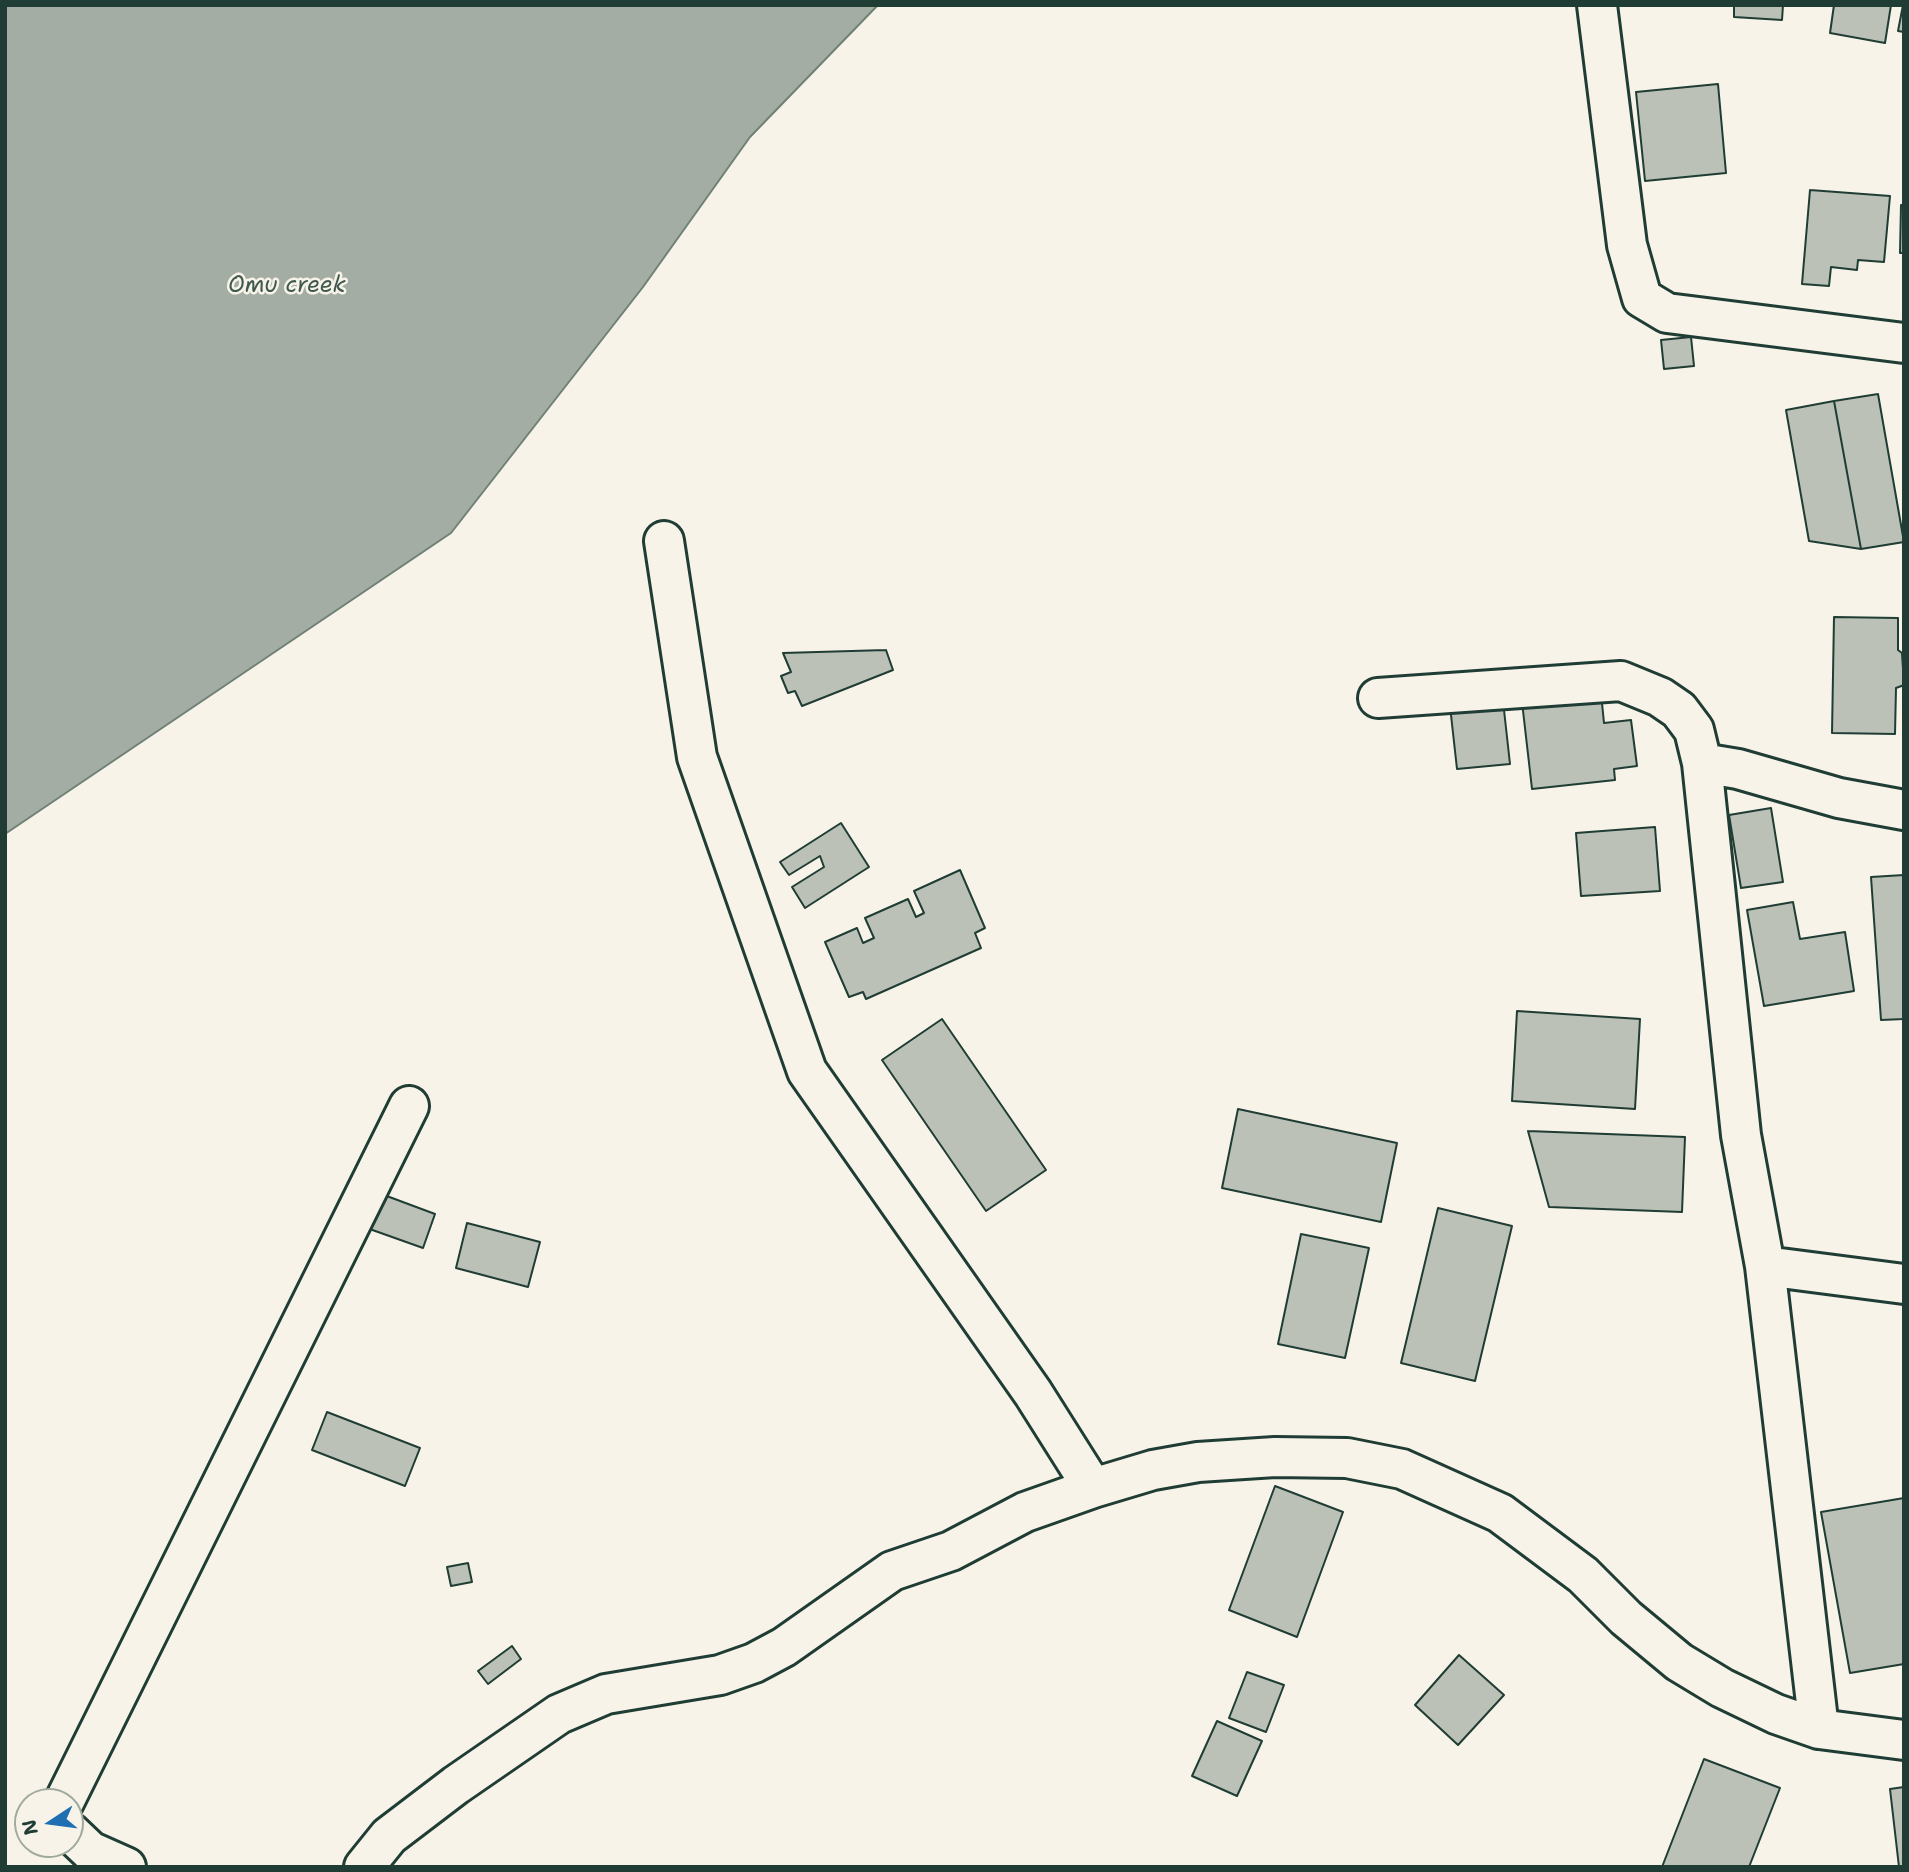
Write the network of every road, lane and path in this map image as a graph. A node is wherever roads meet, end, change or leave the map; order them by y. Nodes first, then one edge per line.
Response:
1 (1597, 5) edge
2 (1904, 342) edge
3 (664, 541) dead end
4 (1378, 698) dead end
5 (1702, 764) junction
6 (1904, 810) edge
7 (409, 1105) dead end
8 (1765, 1265) junction
9 (1904, 1284) edge
10 (1093, 1488) junction
11 (1819, 1730) junction
12 (1904, 1740) edge
13 (71, 1788) edge
14 (84, 1845) edge
15 (126, 1867) edge
16 (364, 1867) edge

1 - 2 street
3 - 10 street
4 - 5 street
5 - 6 street
5 - 8 street
7 - 13 street
8 - 9 street
8 - 11 street
10 - 11 street
10 - 16 street
11 - 12 street
14 - 15 street

